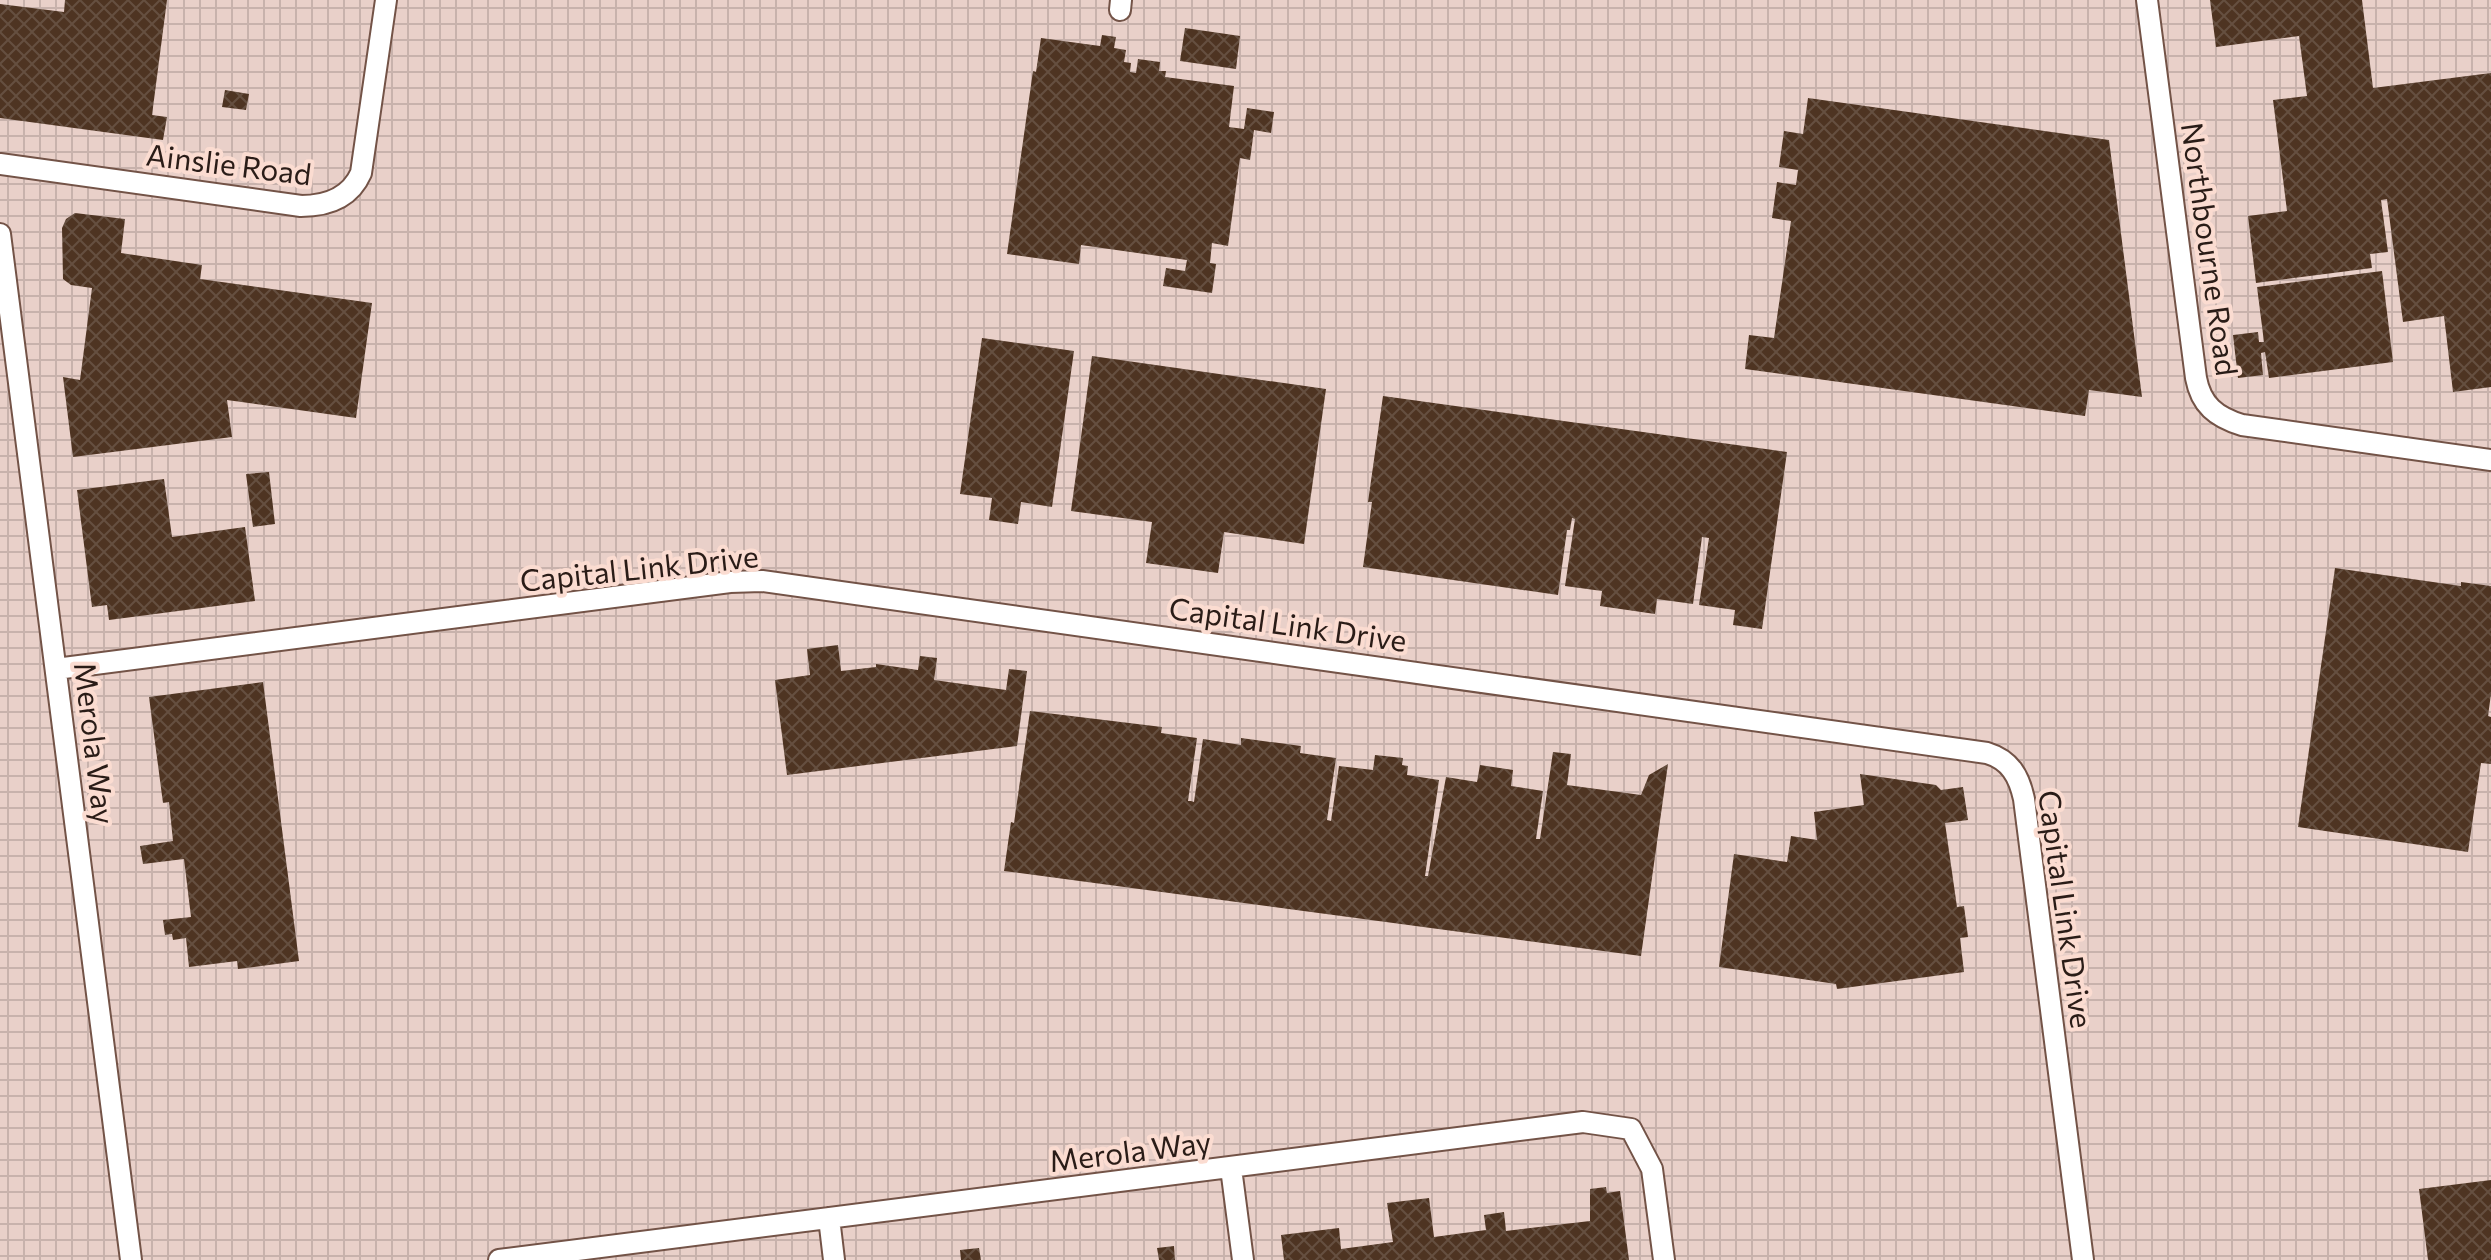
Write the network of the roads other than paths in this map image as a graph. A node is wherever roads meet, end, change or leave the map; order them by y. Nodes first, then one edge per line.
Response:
1 (386, 0) edge
2 (2147, 0) edge
3 (0, 164) edge
4 (0, 234) edge
5 (2491, 460) edge
6 (56, 669) junction
7 (1231, 1168) junction
8 (829, 1218) junction
9 (131, 1260) edge
10 (499, 1260) edge
11 (834, 1260) edge
12 (1243, 1260) edge
13 (1664, 1260) edge
14 (2083, 1260) edge

1 - 3 street, Ainslie Road
2 - 5 street, Northbourne Road
4 - 6 street, Merola Way
6 - 9 street, Merola Way
6 - 14 street, Capital Link Drive
7 - 8 street, Merola Way
7 - 12 street
7 - 13 street, Merola Way
8 - 10 street, Merola Way
8 - 11 street

